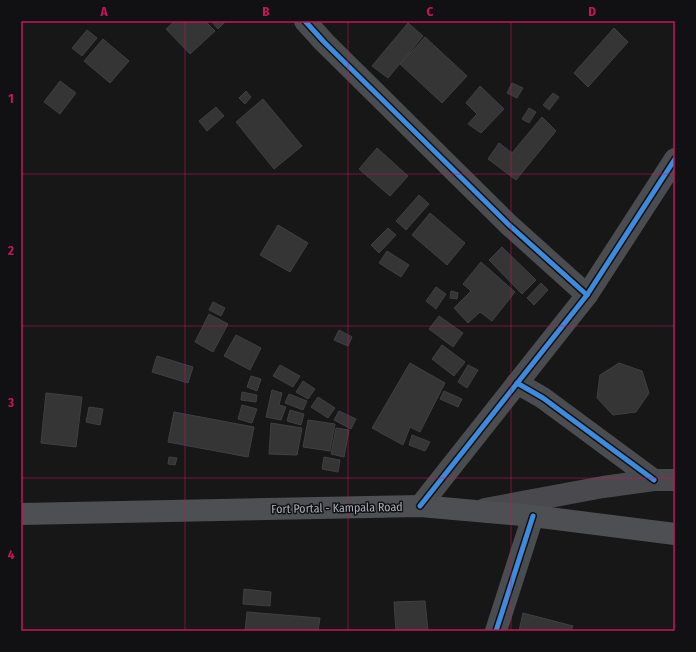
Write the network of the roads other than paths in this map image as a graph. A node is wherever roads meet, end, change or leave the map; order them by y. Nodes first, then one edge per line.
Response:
1 (305, 21) edge
2 (675, 158) edge
3 (587, 295) junction
4 (517, 383) junction
5 (664, 480) edge
6 (420, 506) junction
7 (471, 511) junction
8 (21, 514) edge
9 (533, 516) junction
10 (675, 534) edge
11 (496, 631) edge

1 - 3 street
2 - 3 street
3 - 4 street
4 - 5 street
4 - 6 street
5 - 7 main road
6 - 7 main road, Fort Portal - Kampala Road
6 - 8 main road, Fort Portal - Kampala Road
7 - 9 main road, Fort Portal - Kampala Road
9 - 10 main road, Fort Portal - Kampala Road
9 - 11 street

